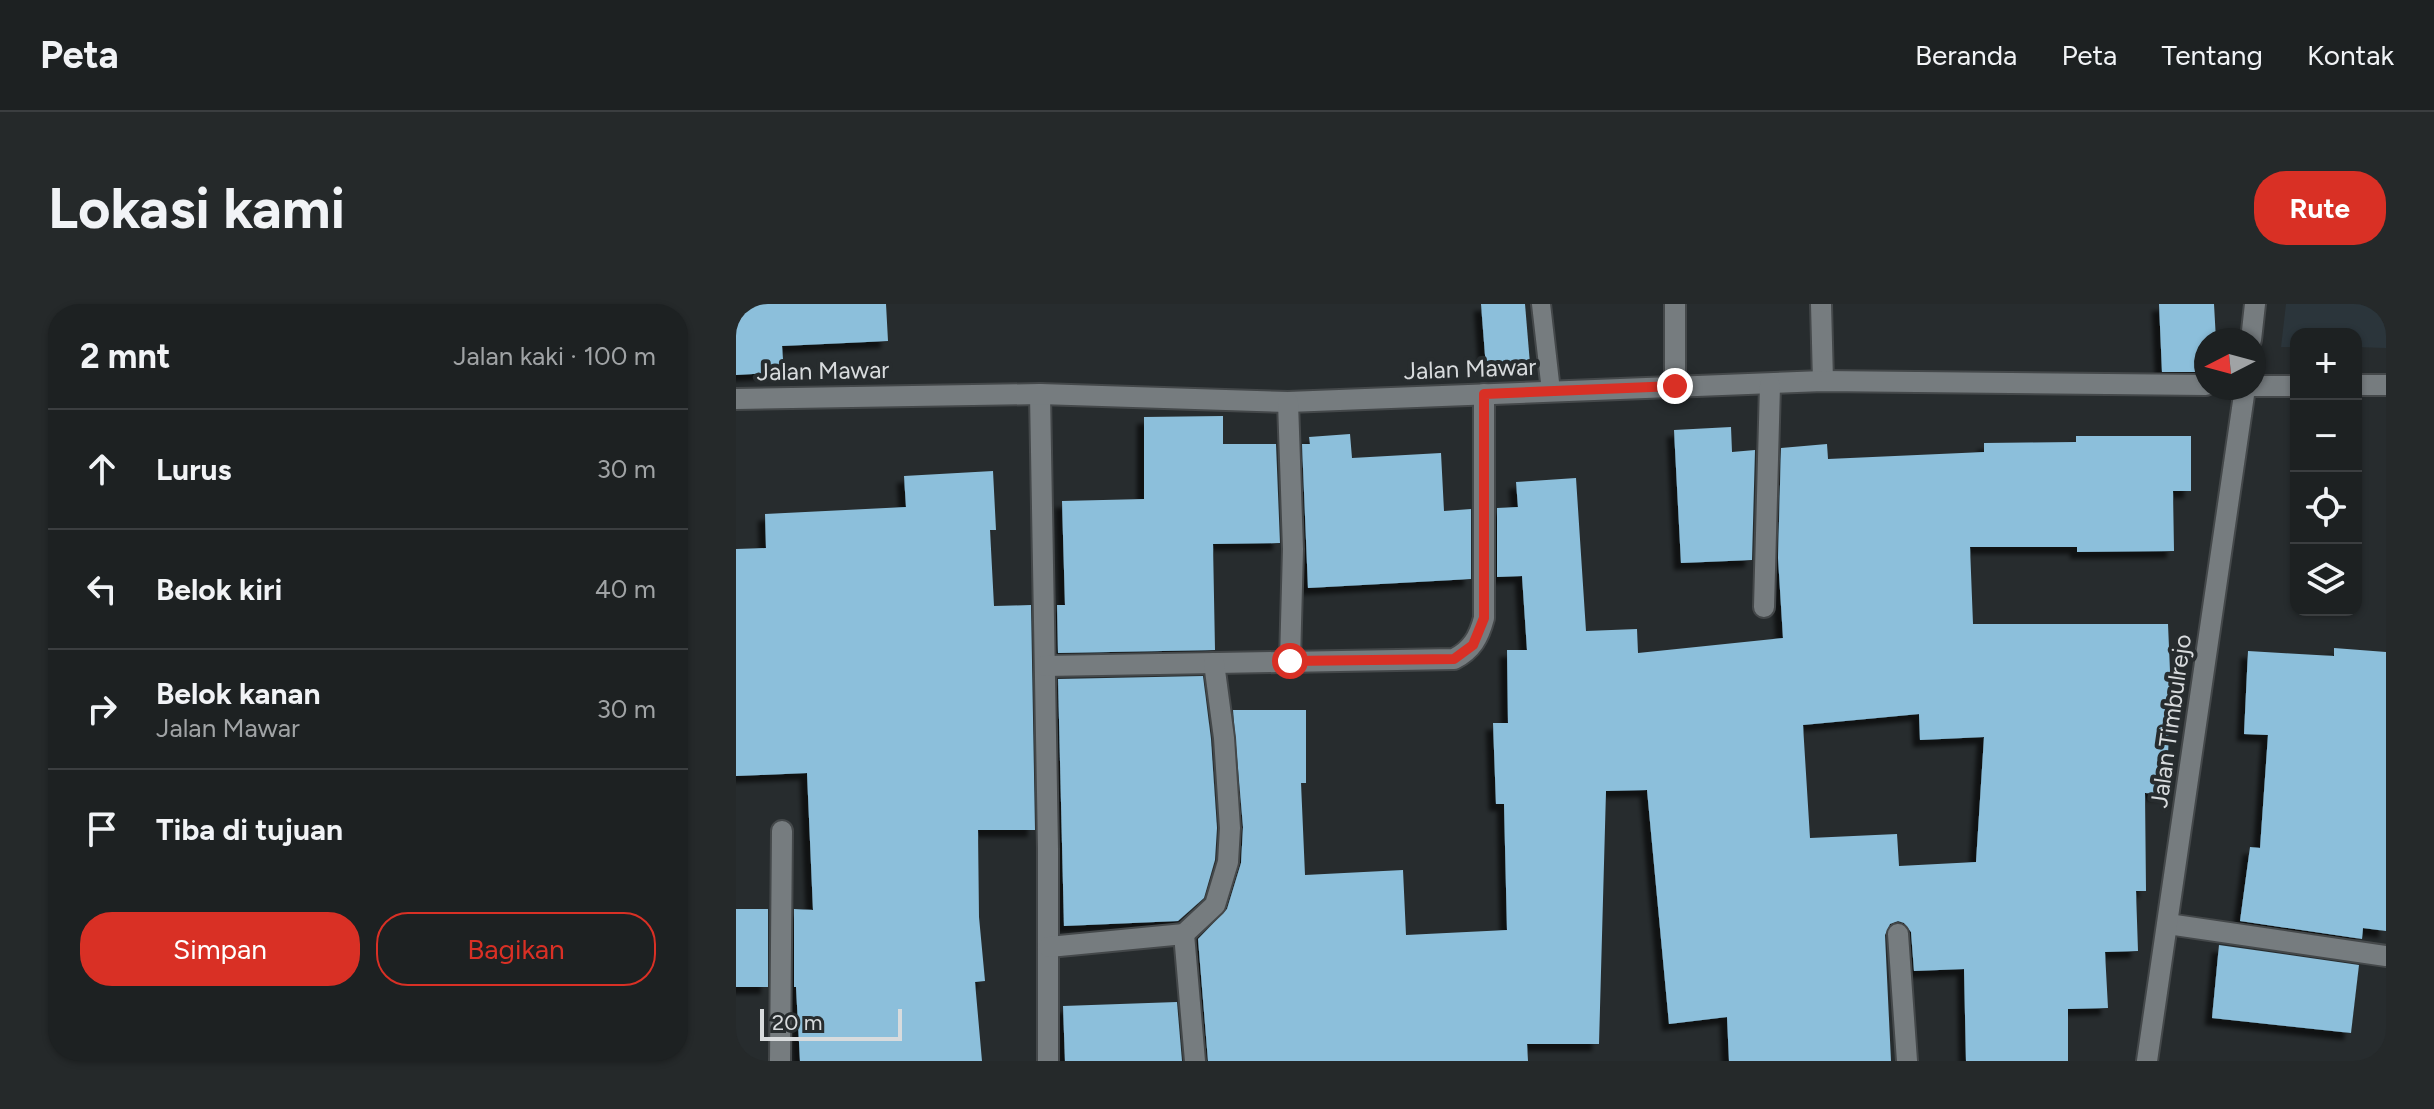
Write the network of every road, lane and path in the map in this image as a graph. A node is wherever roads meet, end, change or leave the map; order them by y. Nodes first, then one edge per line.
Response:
1 (1541, 304) edge
2 (1675, 304) edge
3 (1821, 304) edge
4 (2255, 304) edge
5 (2252, 328) edge
6 (1823, 381) junction
7 (1770, 385) junction
8 (2194, 385) edge
9 (2362, 385) edge
10 (2386, 385) edge
11 (1675, 386) junction
12 (2266, 386) edge
13 (2290, 386) edge
14 (1551, 391) junction
15 (1040, 394) junction
16 (1484, 394) junction
17 (736, 399) edge
18 (2243, 400) edge
19 (1288, 402) junction
20 (1764, 607) dead end
21 (1290, 661) junction
22 (1214, 663) junction
23 (1045, 666) junction
24 (782, 831) dead end
25 (2168, 924) junction
26 (1184, 934) junction
27 (1898, 934) dead end
28 (1049, 947) junction
29 (2386, 956) edge
30 (780, 1061) edge
31 (1048, 1061) edge
32 (1195, 1061) edge
33 (1907, 1061) edge
34 (2147, 1061) edge

1 - 14 lane
2 - 11 street
3 - 6 street
4 - 5 street
6 - 7 street, Jalan Mawar
6 - 8 street, Jalan Mawar
7 - 11 street, Jalan Mawar
7 - 20 street
9 - 10 street
11 - 14 street, Jalan Mawar
12 - 13 street
14 - 16 street, Jalan Mawar
15 - 17 street, Jalan Mawar
15 - 19 street, Jalan Mawar
15 - 23 street
16 - 19 street, Jalan Mawar
16 - 21 street
18 - 25 street, Jalan Timbulrejo
19 - 21 street
21 - 22 street
22 - 23 street
22 - 26 street
23 - 28 street
24 - 30 street
25 - 29 street
25 - 34 street, Jalan Timbulrejo
26 - 28 street
26 - 32 street
27 - 33 street
28 - 31 street

